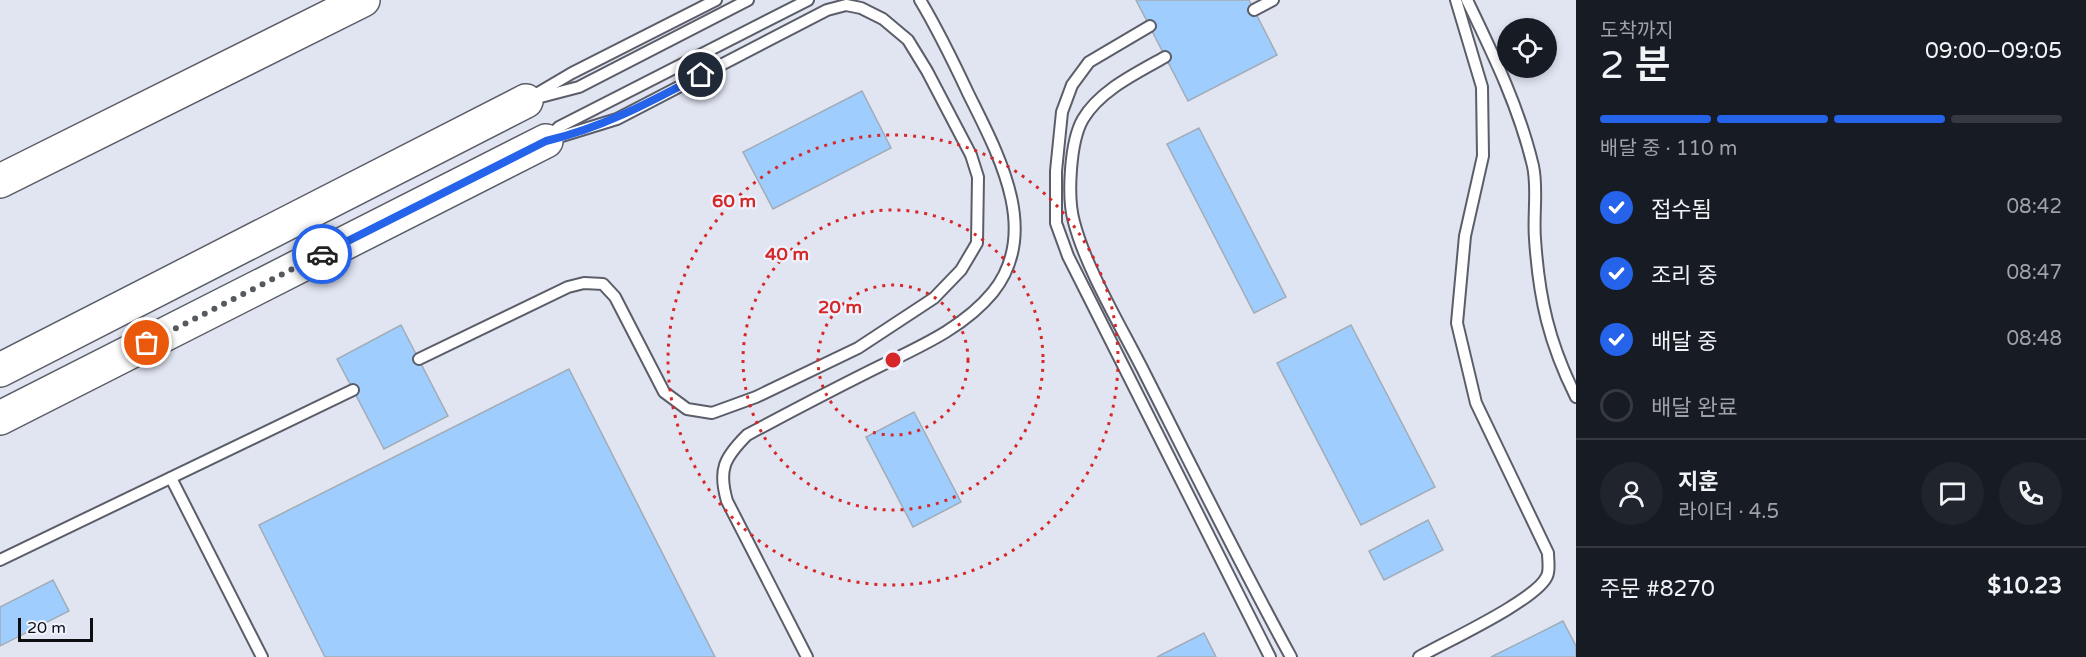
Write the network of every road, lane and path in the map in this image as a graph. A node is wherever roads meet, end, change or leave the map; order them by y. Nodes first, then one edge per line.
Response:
1 (363, 0) edge
2 (716, 0) edge
3 (748, 0) edge
4 (808, 0) edge
5 (920, 0) edge
6 (1273, 0) edge
7 (1456, 0) edge
8 (1467, 0) edge
9 (1254, 10) dead end
10 (1150, 26) dead end
11 (1166, 57) dead end
12 (526, 101) junction
13 (546, 141) junction
14 (0, 181) edge
15 (418, 359) dead end
16 (0, 370) edge
17 (353, 390) dead end
18 (1576, 396) edge
19 (0, 418) edge
20 (171, 478) junction
21 (0, 560) edge
22 (262, 657) edge
23 (807, 657) edge
24 (1270, 657) edge
25 (1291, 657) edge
26 (1419, 657) edge

1 - 14 highway
2 - 12 lane
3 - 12 lane
4 - 13 lane
5 - 23 lane
6 - 9 lane
7 - 26 lane
8 - 18 lane
10 - 24 lane
11 - 25 lane
12 - 16 highway
13 - 15 lane
13 - 19 highway
17 - 20 lane
20 - 21 lane
20 - 22 lane

